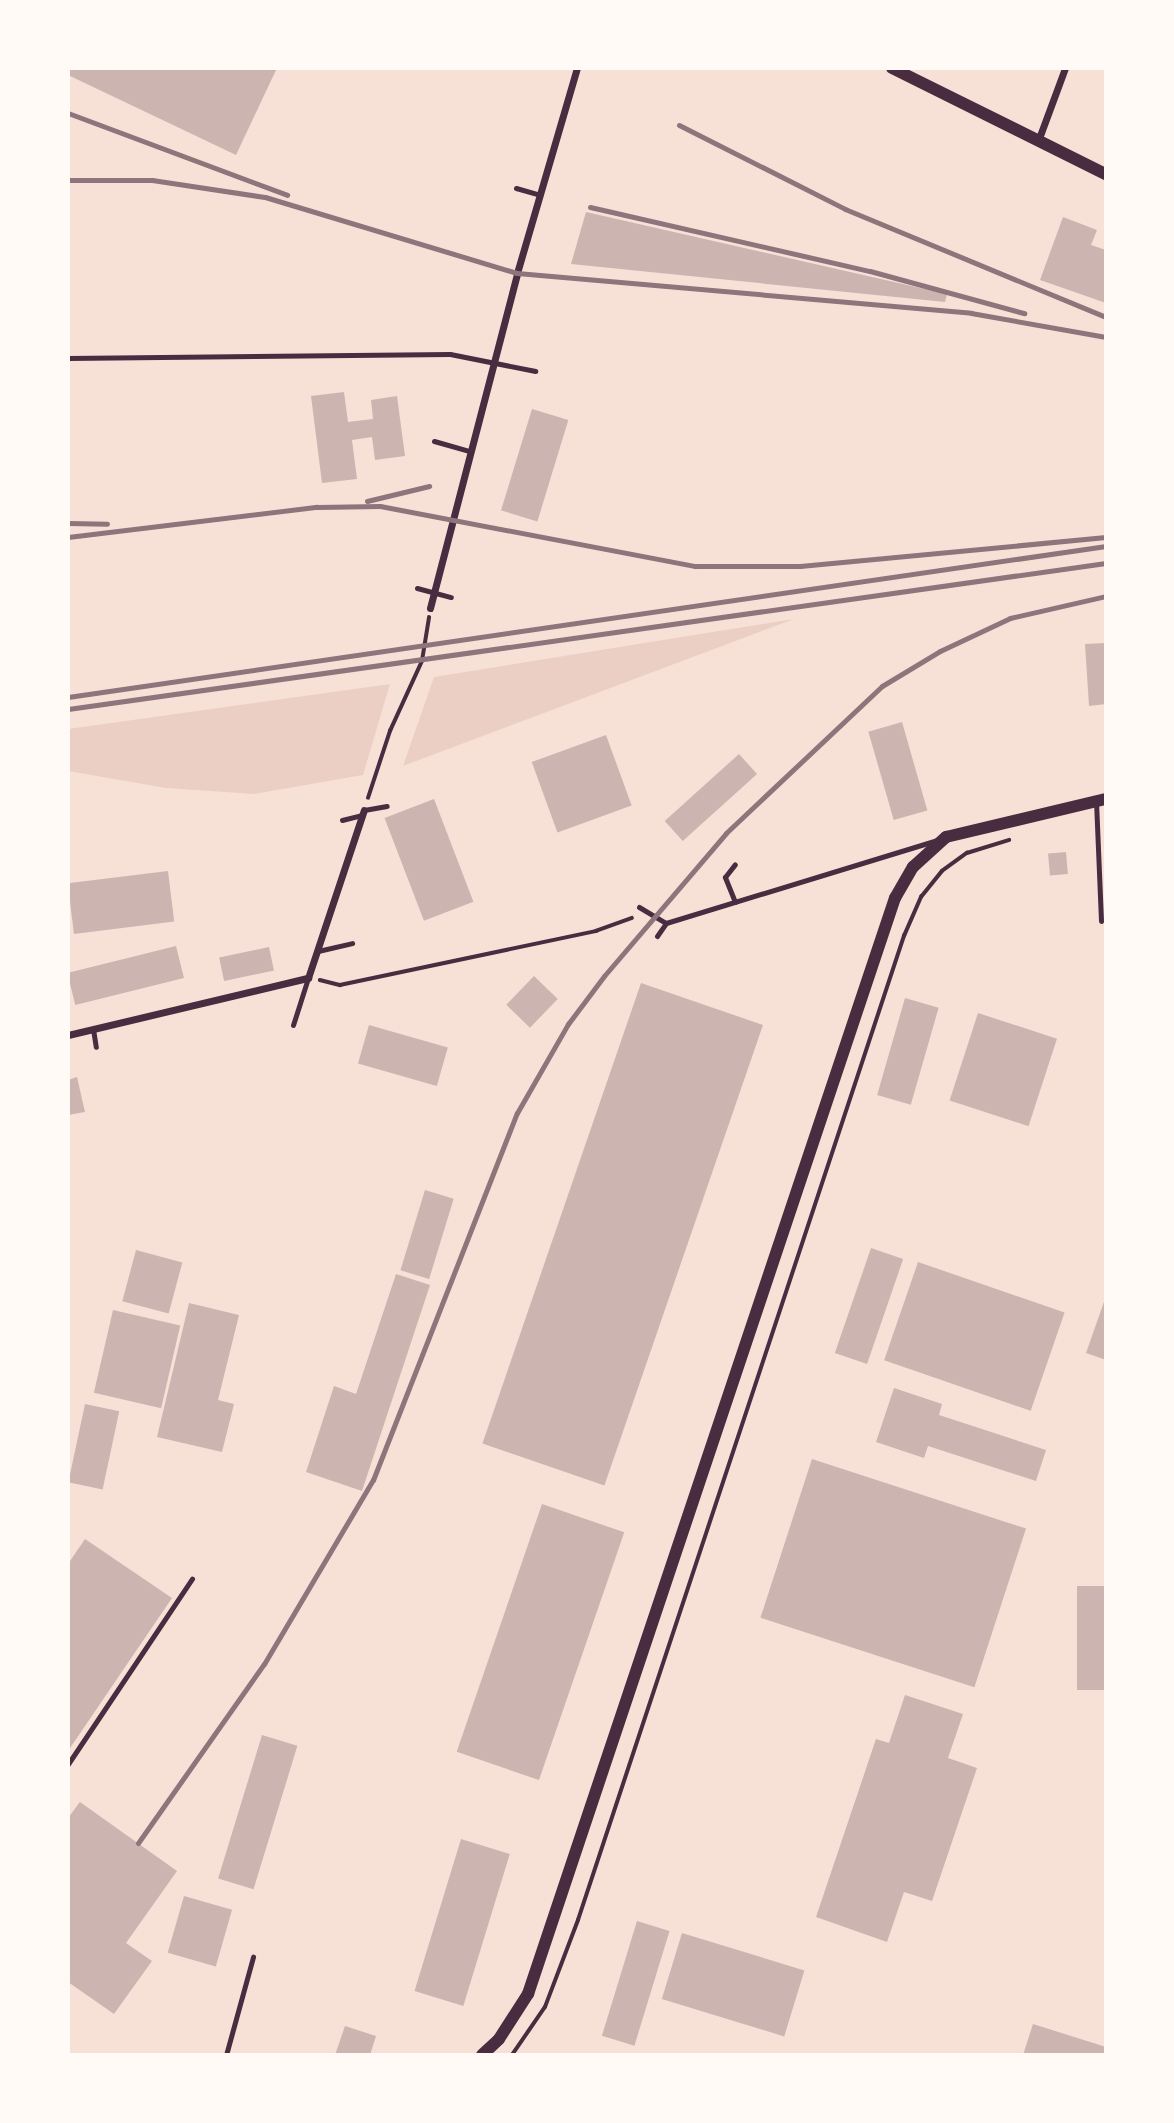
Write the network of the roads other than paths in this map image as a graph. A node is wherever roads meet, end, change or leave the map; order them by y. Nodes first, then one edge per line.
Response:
1 (577, 68) edge
2 (892, 68) edge
3 (1065, 68) edge
4 (1038, 142) junction
5 (1106, 174) edge
6 (516, 188) dead end
7 (540, 195) junction
8 (68, 358) edge
9 (494, 360) junction
10 (535, 371) dead end
11 (434, 441) dead end
12 (470, 451) junction
13 (417, 588) dead end
14 (434, 592) junction
15 (451, 597) dead end
16 (430, 608) road end
17 (1101, 799) edge
18 (387, 806) dead end
19 (363, 813) junction
20 (342, 820) dead end
21 (947, 837) junction
22 (735, 864) dead end
23 (735, 902) junction
24 (641, 909) road end
25 (1101, 921) dead end
26 (666, 923) junction
27 (657, 936) dead end
28 (352, 943) dead end
29 (318, 951) junction
30 (308, 978) junction
31 (293, 1025) dead end
32 (93, 1029) junction
33 (68, 1035) edge
34 (96, 1046) dead end
35 (192, 1580) dead end
36 (68, 1764) edge
37 (253, 1957) dead end
38 (226, 2055) edge
39 (482, 2055) edge

1 - 7 street
2 - 4 street
3 - 4 street
4 - 5 street
6 - 7 lane
7 - 9 street
8 - 9 lane
9 - 10 lane
9 - 12 street
11 - 12 lane
12 - 14 street
13 - 14 lane
14 - 15 lane
14 - 16 street
17 - 21 street
17 - 25 lane
18 - 19 lane
19 - 20 lane
19 - 29 street
21 - 23 lane
21 - 39 street
22 - 23 lane
23 - 26 lane
24 - 26 lane
26 - 27 lane
28 - 29 lane
29 - 30 street
30 - 31 lane
30 - 32 street
32 - 33 street
32 - 34 lane
35 - 36 lane
37 - 38 lane

